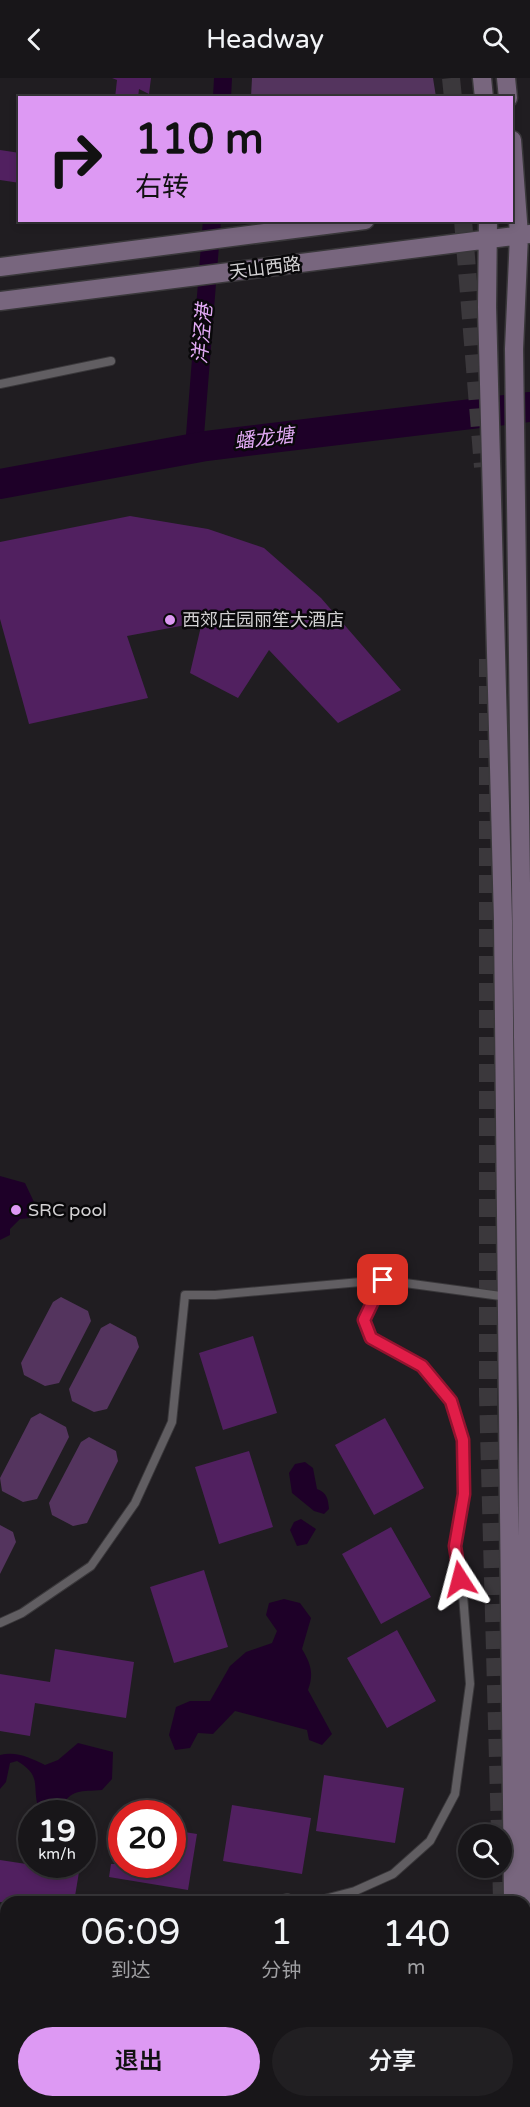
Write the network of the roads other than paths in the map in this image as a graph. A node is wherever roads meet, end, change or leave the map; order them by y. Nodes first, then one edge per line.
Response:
1 (482, 78) edge
2 (506, 78) edge
3 (484, 96) edge
4 (508, 96) edge
5 (513, 148) edge
6 (519, 199) edge
7 (349, 222) edge
8 (488, 222) edge
9 (525, 234) edge
10 (488, 240) junction
11 (0, 267) edge
12 (0, 301) edge
13 (111, 361) dead end
14 (0, 384) edge
15 (383, 1280) junction
16 (506, 1297) junction
17 (527, 1300) junction
18 (529, 1418) edge
19 (0, 1623) edge
20 (336, 1896) edge
21 (513, 1896) edge
22 (525, 1896) edge

1 - 3 main road
2 - 4 main road
5 - 6 main road
6 - 9 main road
7 - 11 main road, 天山西路
8 - 10 main road
9 - 10 main road, 天山西路
9 - 17 main road
10 - 12 main road, 天山西路
10 - 16 main road
13 - 14 lane
15 - 16 lane
15 - 19 lane
15 - 20 lane
16 - 17 lane
16 - 21 main road
17 - 18 main road
18 - 22 main road

